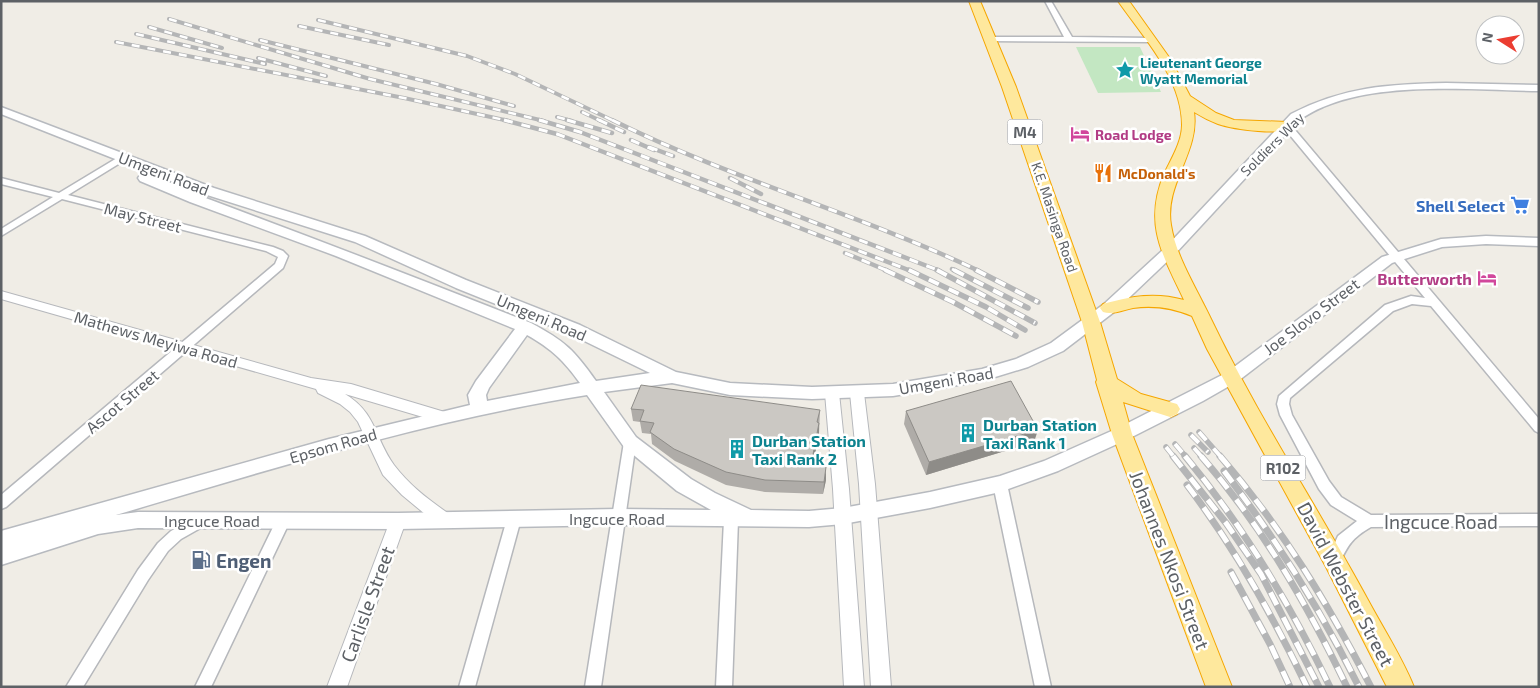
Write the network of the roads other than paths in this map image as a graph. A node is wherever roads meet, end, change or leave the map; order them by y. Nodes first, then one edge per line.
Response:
1 (974, 1) edge
2 (1048, 1) edge
3 (1123, 1) edge
4 (990, 39) junction
5 (1069, 40) junction
6 (1151, 40) junction
7 (1539, 88) edge
8 (1186, 99) junction
9 (1, 110) edge
10 (1, 121) edge
11 (1287, 126) junction
12 (117, 161) junction
13 (1, 181) edge
14 (171, 182) junction
15 (209, 190) junction
16 (61, 196) junction
17 (195, 199) junction
18 (1, 233) edge
19 (360, 239) junction
20 (1539, 242) edge
21 (1170, 251) junction
22 (341, 253) junction
23 (283, 256) joint
24 (1397, 256) junction
25 (1, 295) edge
26 (1435, 303) junction
27 (1109, 308) junction
28 (1198, 312) junction
29 (1091, 322) junction
30 (525, 327) junction
31 (184, 348) junction
32 (672, 377) junction
33 (1232, 377) junction
34 (1106, 382) junction
35 (312, 383) junction
36 (592, 388) junction
37 (832, 393) junction
38 (857, 393) junction
39 (480, 408) junction
40 (1170, 409) junction
41 (443, 416) junction
42 (1539, 428) edge
43 (370, 434) junction
44 (1122, 434) junction
45 (630, 442) junction
46 (1000, 484) junction
47 (1, 503) edge
48 (869, 511) junction
49 (843, 516) junction
50 (618, 517) junction
51 (443, 519) junction
52 (514, 519) junction
53 (203, 520) junction
54 (398, 520) junction
55 (731, 520) junction
56 (752, 520) junction
57 (1539, 520) edge
58 (283, 521) junction
59 (1369, 521) junction
60 (1, 540) edge
61 (1, 556) edge
62 (1334, 560) junction
63 (74, 687) edge
64 (203, 687) edge
65 (337, 687) edge
66 (467, 687) edge
67 (593, 687) edge
68 (724, 687) edge
69 (854, 687) edge
70 (881, 687) edge
71 (1043, 687) edge
72 (1219, 687) edge
73 (1401, 687) edge

1 - 4 highway, K.E. Masinga Road / M4
2 - 5 street
3 - 6 highway
4 - 5 street
4 - 29 highway, K.E. Masinga Road / M4
5 - 6 street
6 - 8 highway
7 - 11 main road, Soldiers Way
8 - 11 highway
8 - 21 highway
9 - 12 main road, Umgeni Road
10 - 12 main road, Umgeni Road
11 - 21 main road, Soldiers Way
11 - 24 street
12 - 14 main road, Umgeni Road
12 - 16 street
13 - 16 street, May Street
14 - 15 main road, Umgeni Road
14 - 17 main road, Umgeni Road
15 - 17 main road
15 - 19 main road, Umgeni Road
16 - 18 street
16 - 23 street, May Street
17 - 22 main road, Umgeni Road
19 - 22 main road
19 - 32 main road, Umgeni Road
20 - 24 main road, Joe Slovo Street
21 - 27 main road, Soldiers Way
21 - 28 highway, R102
22 - 30 main road, Umgeni Road
23 - 31 street, Ascot Street
24 - 26 street
24 - 33 main road, Joe Slovo Street
25 - 31 street, Mathews Meyiwa Road
26 - 42 street
26 - 59 street
27 - 28 highway
27 - 29 main road, Soldiers Way
28 - 33 highway, R102
29 - 34 highway
29 - 38 main road, Umgeni Road
30 - 36 main road, Umgeni Road
30 - 39 main road
31 - 35 street, Mathews Meyiwa Road
31 - 47 street, Ascot Street
32 - 36 main road, Epsom Road
32 - 37 main road, Umgeni Road
33 - 40 main road
33 - 62 highway, David Webster Street / R102
34 - 40 highway
34 - 44 highway, Johannes Nkosi Street
35 - 41 street, Mathews Meyiwa Road
35 - 43 street, Mathews Meyiwa Road
36 - 39 main road, Epsom Road
36 - 45 main road, Umgeni Road
37 - 38 main road, Umgeni Road
37 - 49 street
38 - 48 street
39 - 41 main road, Epsom Road
40 - 44 main road, Ingcuce Road
41 - 43 main road, Epsom Road
43 - 51 street, Mathews Meyiwa Road
43 - 60 main road, Epsom Road
44 - 46 main road, Ingcuce Road
44 - 72 highway, Johannes Nkosi Street
45 - 50 street
45 - 56 main road, Umgeni Road
46 - 48 main road, Ingcuce Road
46 - 71 street
48 - 49 main road, Ingcuce Road
48 - 70 street
49 - 56 main road, Ingcuce Road
49 - 69 street
50 - 52 main road, Ingcuce Road
50 - 55 main road, Ingcuce Road
50 - 67 street
51 - 52 main road, Ingcuce Road
51 - 54 main road, Ingcuce Road
52 - 66 street
53 - 58 main road, Ingcuce Road
53 - 61 main road, Ingcuce Road
53 - 63 street
54 - 58 main road, Ingcuce Road
54 - 65 street, Carlisle Street
55 - 56 main road, Ingcuce Road
55 - 68 street
57 - 59 street, Ingcuce Road
58 - 64 street
59 - 62 street, Ingcuce Road
62 - 73 highway, David Webster Street / R102

